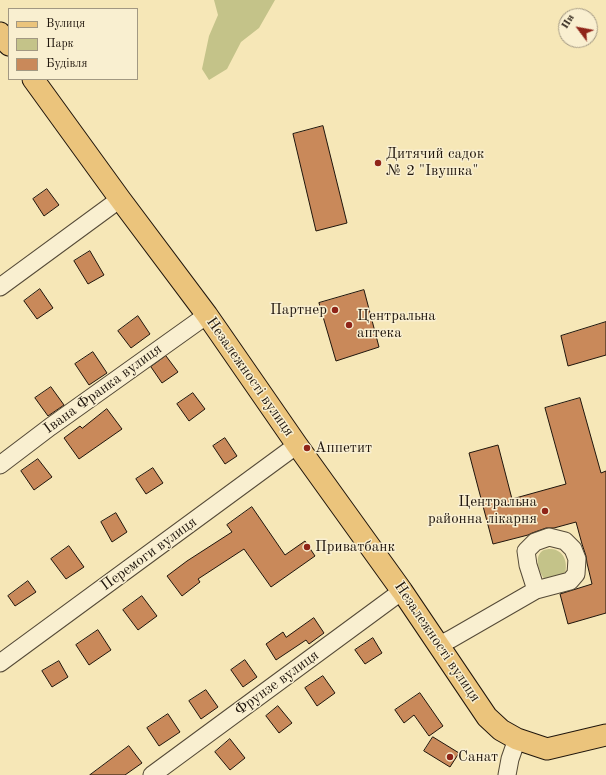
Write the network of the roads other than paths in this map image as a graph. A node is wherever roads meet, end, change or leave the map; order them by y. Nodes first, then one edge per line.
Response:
1 (35, 80) edge
2 (120, 199) junction
3 (0, 287) edge
4 (207, 315) junction
5 (297, 445) junction
6 (0, 465) edge
7 (536, 590) dead end
8 (402, 591) junction
9 (439, 645) junction
10 (0, 663) edge
11 (606, 735) edge
12 (517, 739) junction
13 (152, 775) edge
14 (507, 775) edge

1 - 2 main road, Незалежності вулиця
2 - 3 street
2 - 4 main road, Незалежності вулиця
4 - 5 main road, Незалежності вулиця
4 - 6 street, Івана Франка вулиця
5 - 8 main road, Незалежності вулиця
5 - 10 street, Перемоги вулиця
7 - 9 street
8 - 9 main road, Незалежності вулиця
8 - 13 street, Фрунзе вулиця
9 - 12 main road, Незалежності вулиця
11 - 12 main road, Незалежності вулиця
12 - 14 street

